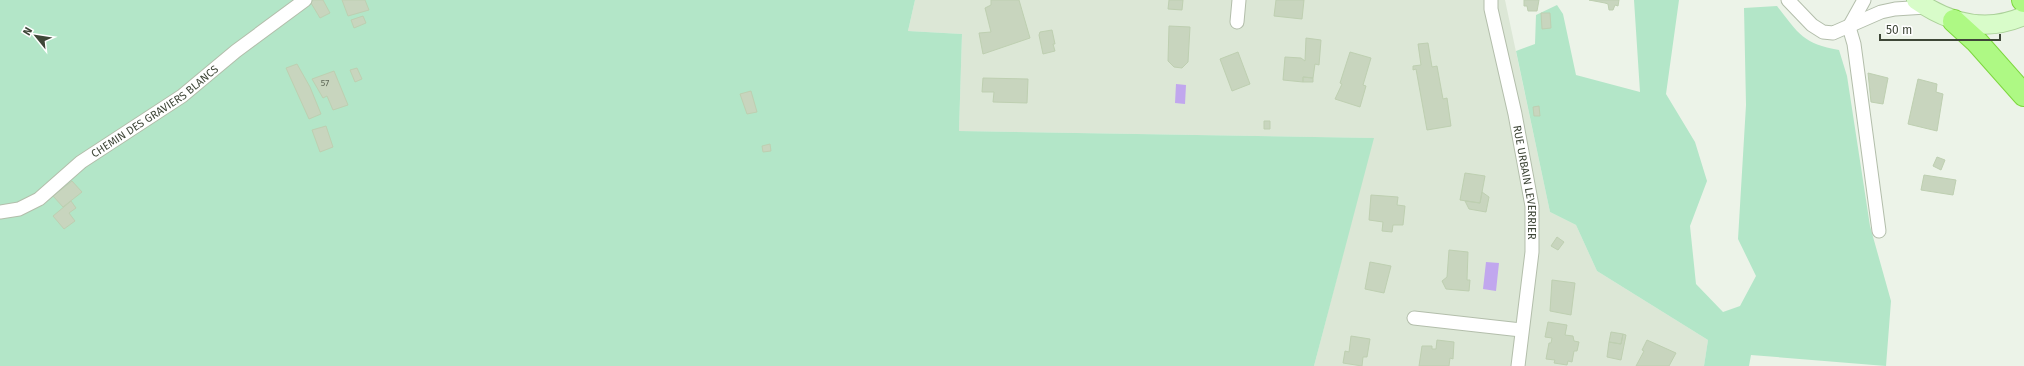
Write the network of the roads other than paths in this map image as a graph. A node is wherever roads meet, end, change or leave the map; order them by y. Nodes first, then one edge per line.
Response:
1 (305, 0) edge
2 (1239, 0) edge
3 (1491, 0) edge
4 (1788, 0) edge
5 (1864, 0) edge
6 (1921, 3) edge
7 (2024, 16) edge
8 (1954, 21) junction
9 (1237, 22) dead end
10 (1849, 27) junction
11 (2024, 95) edge
12 (0, 212) edge
13 (1879, 231) dead end
14 (1414, 318) dead end
15 (1521, 330) junction
16 (1518, 366) edge

1 - 12 street, CHEMIN DES GRAVIERS BLANCS
2 - 9 street
3 - 15 street, RUE URBAIN LEVERRIER
4 - 10 street
5 - 10 street
6 - 8 main road
6 - 10 street
7 - 8 main road
8 - 11 highway
10 - 13 street
14 - 15 street
15 - 16 street, RUE URBAIN LEVERRIER

